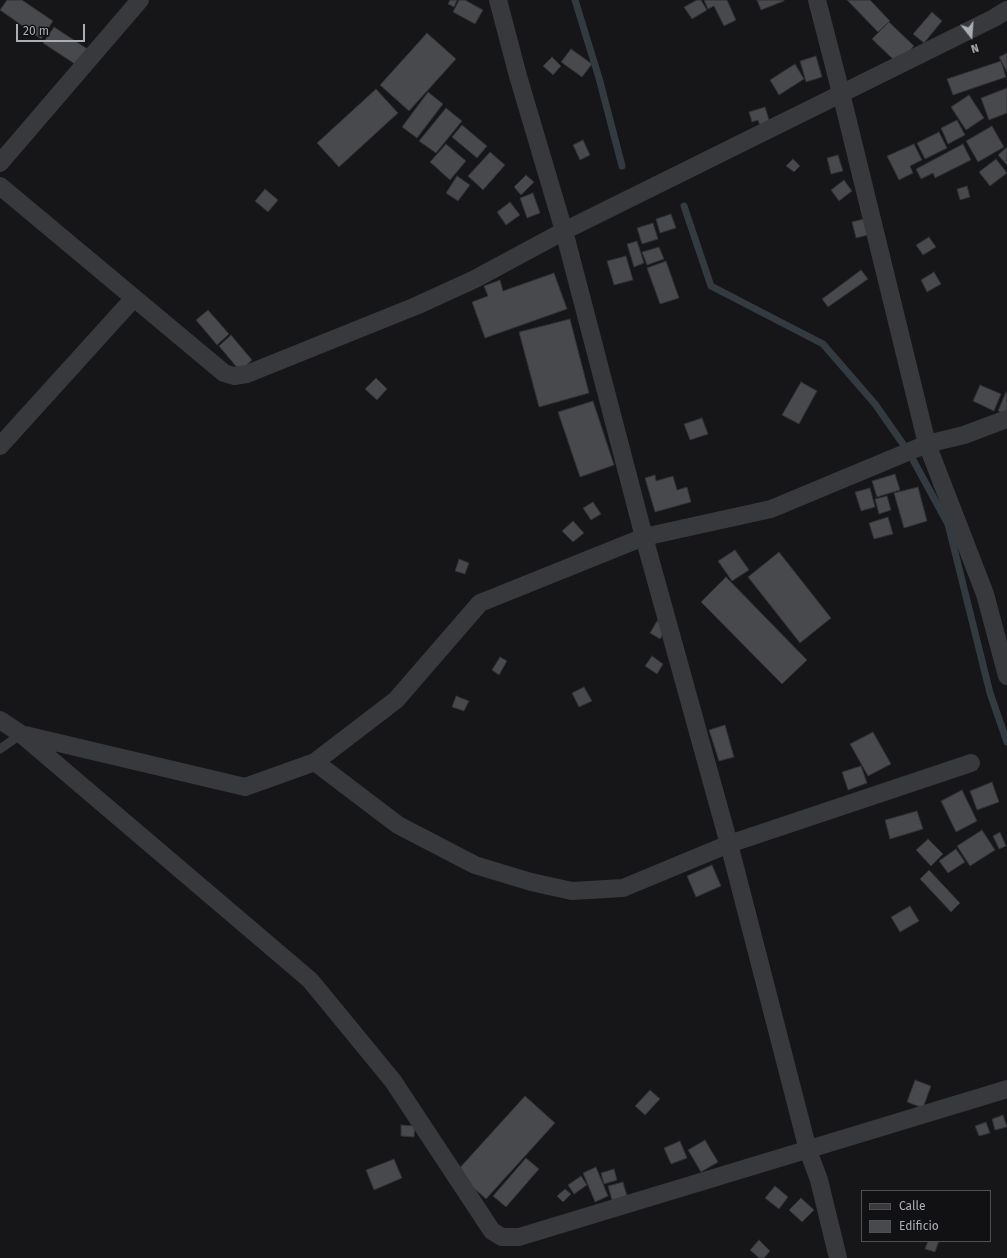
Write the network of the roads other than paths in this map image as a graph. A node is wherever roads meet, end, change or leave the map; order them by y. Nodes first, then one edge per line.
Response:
1 (140, 0) edge
2 (498, 0) edge
3 (817, 0) edge
4 (1007, 10) edge
5 (842, 93) junction
6 (0, 163) edge
7 (0, 186) edge
8 (564, 230) junction
9 (134, 298) junction
10 (1007, 419) edge
11 (927, 444) junction
12 (0, 446) edge
13 (644, 537) junction
14 (1007, 676) edge
15 (0, 720) edge
16 (21, 734) junction
17 (0, 749) edge
18 (315, 762) junction
19 (971, 763) dead end
20 (729, 844) junction
21 (1007, 1089) edge
22 (808, 1150) junction
23 (838, 1258) edge

1 - 6 street
2 - 8 street
3 - 5 street
4 - 5 street
5 - 8 street
5 - 11 street
7 - 9 street
8 - 9 street
8 - 13 street
9 - 12 street
10 - 11 street
11 - 13 street
11 - 14 street
13 - 18 street
13 - 20 street
15 - 16 street
16 - 17 lane
16 - 18 street
16 - 22 street
18 - 20 street
19 - 20 street
20 - 22 street
21 - 22 street
22 - 23 street

